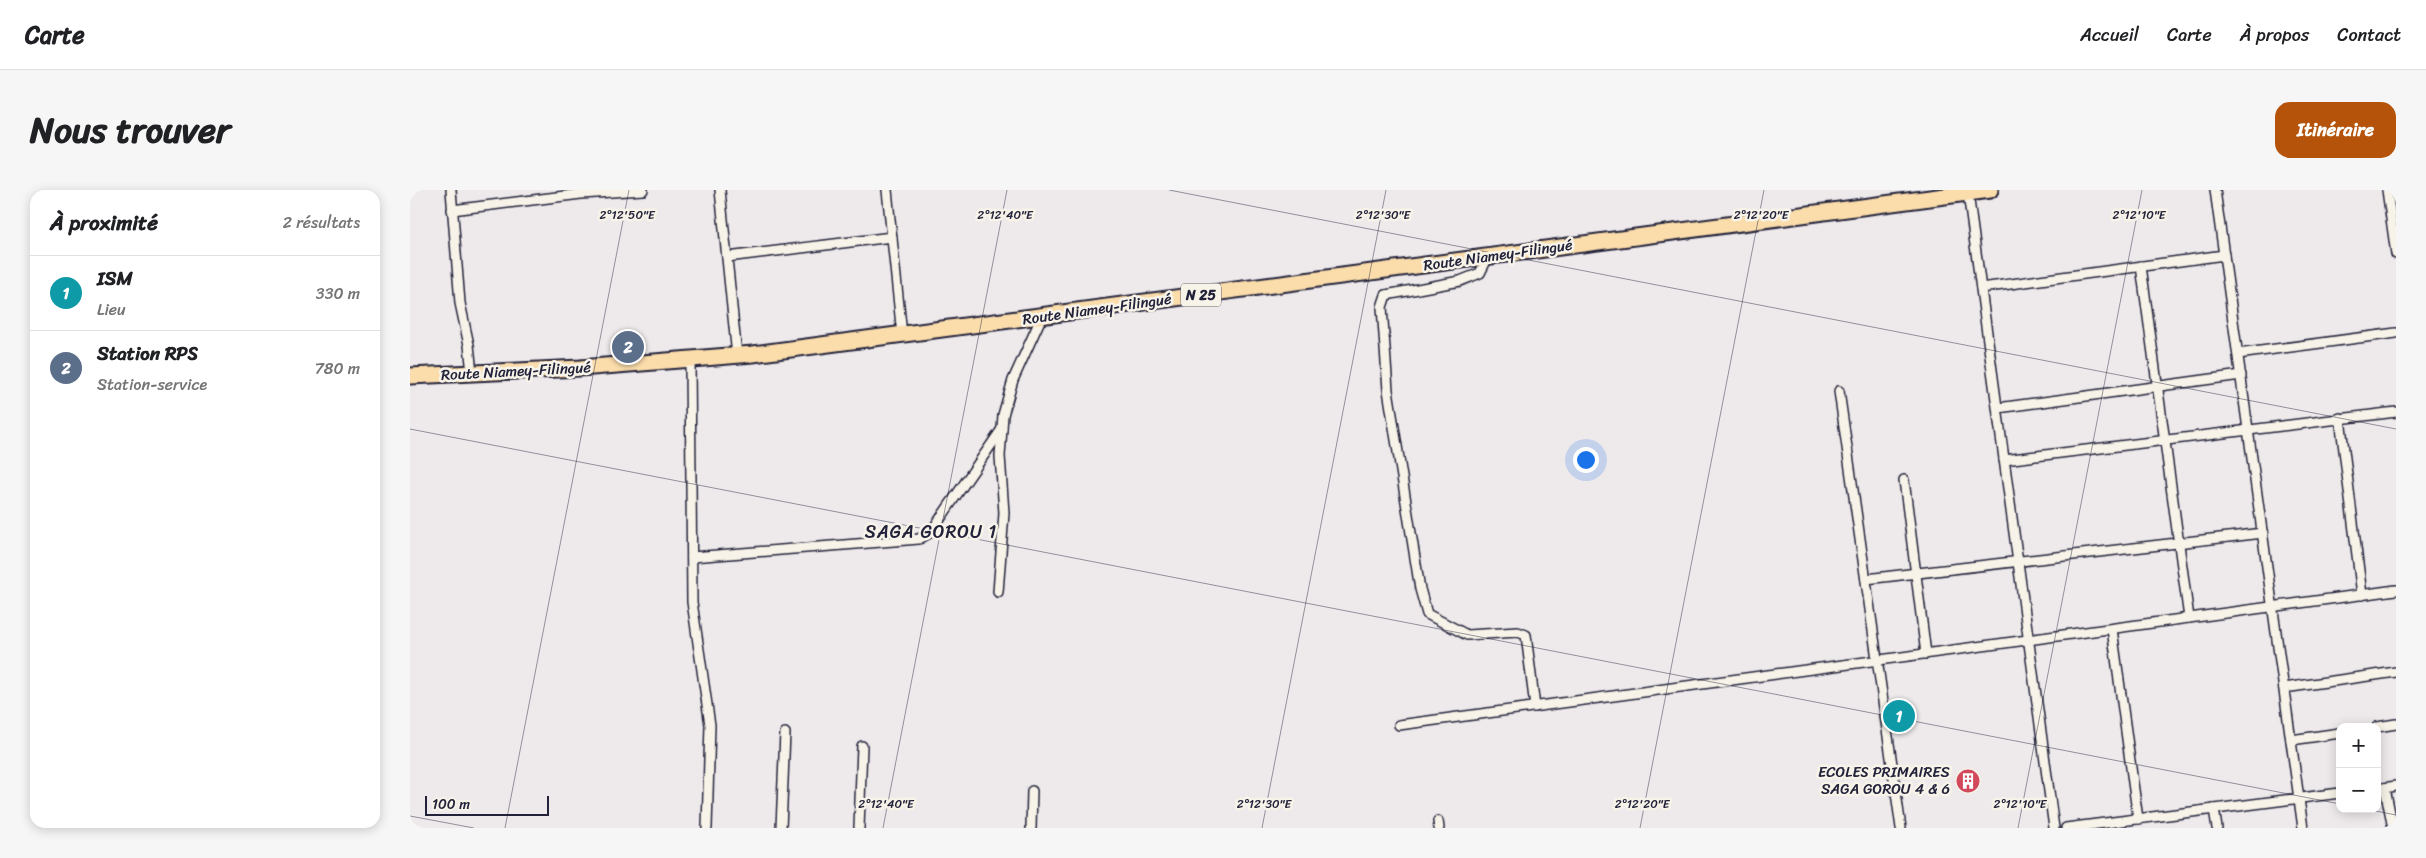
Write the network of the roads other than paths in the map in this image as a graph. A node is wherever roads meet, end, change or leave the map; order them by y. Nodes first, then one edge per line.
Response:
1 (451, 190) edge
2 (643, 190) edge
3 (720, 190) edge
4 (887, 190) edge
5 (1990, 190) edge
6 (2216, 190) edge
7 (2387, 190) edge
8 (580, 192) edge
9 (1968, 193) junction
10 (452, 210) junction
11 (892, 238) junction
12 (2396, 254) edge
13 (2224, 255) junction
14 (727, 257) junction
15 (1488, 257) junction
16 (2141, 266) junction
17 (1981, 288) junction
18 (1042, 316) junction
19 (2396, 333) edge
20 (902, 335) junction
21 (2238, 354) junction
22 (737, 356) junction
23 (690, 361) junction
24 (472, 374) junction
25 (2241, 375) junction
26 (410, 376) edge
27 (2157, 386) junction
28 (1839, 391) dead end
29 (1998, 408) junction
30 (2396, 412) edge
31 (2340, 418) junction
32 (1002, 429) junction
33 (2248, 430) junction
34 (2165, 440) junction
35 (2004, 460) junction
36 (1904, 480) dead end
37 (2263, 533) junction
38 (2179, 543) junction
39 (692, 557) junction
40 (2018, 561) junction
41 (1915, 573) junction
42 (1866, 579) junction
43 (2396, 590) edge
44 (998, 592) dead end
45 (2362, 595) junction
46 (2273, 607) junction
47 (2189, 618) junction
48 (2112, 629) junction
49 (2029, 640) junction
50 (1926, 654) junction
51 (1878, 660) junction
52 (2396, 672) edge
53 (2284, 688) junction
54 (1534, 707) junction
55 (2396, 724) edge
56 (1399, 725) dead end
57 (2381, 726) edge
58 (785, 733) dead end
59 (2336, 734) edge
60 (2291, 740) junction
61 (862, 746) dead end
62 (2396, 786) edge
63 (2381, 788) edge
64 (1032, 791) dead end
65 (2336, 793) edge
66 (2299, 798) junction
67 (2214, 809) junction
68 (2138, 819) junction
69 (2108, 825) edge
70 (708, 828) edge
71 (781, 828) edge
72 (859, 828) edge
73 (1031, 828) edge
74 (1901, 828) edge
75 (2054, 828) edge
76 (2066, 828) edge
77 (2217, 828) edge
78 (2303, 828) edge
79 (2393, 828) edge

1 - 10 street
2 - 8 street
3 - 14 street
4 - 11 street
5 - 9 main road, Route Niamey-Filingué / N 25
6 - 13 street
7 - 12 street
8 - 10 street
9 - 15 main road, Route Niamey-Filingué / N 25
9 - 17 street
10 - 24 street
11 - 14 street
11 - 20 street
13 - 16 street
13 - 21 street
14 - 22 street
15 - 18 main road, Route Niamey-Filingué / N 25
15 - 54 street
16 - 17 street
16 - 27 street
17 - 29 street
18 - 20 main road, Route Niamey-Filingué / N 25
18 - 32 street
19 - 21 street
20 - 22 main road, Route Niamey-Filingué / N 25
21 - 25 street
22 - 23 main road, Route Niamey-Filingué / N 25
23 - 24 main road, Route Niamey-Filingué / N 25
23 - 39 street
24 - 26 main road, Route Niamey-Filingué / N 25
25 - 27 street
25 - 33 street
27 - 29 street
27 - 34 street
28 - 42 street
29 - 35 street
30 - 31 street
31 - 33 street
31 - 45 street
32 - 39 street
32 - 44 street
33 - 34 street
33 - 37 street
34 - 35 street
34 - 38 street
35 - 40 street
36 - 41 street
37 - 38 street
37 - 46 street
38 - 40 street
38 - 47 street
39 - 70 street
40 - 41 street
40 - 49 street
41 - 42 street
41 - 50 street
42 - 51 street
43 - 45 street
45 - 46 street
46 - 47 street
46 - 53 street
47 - 48 street
48 - 49 street
48 - 68 street
49 - 50 street
49 - 75 street
50 - 51 street
51 - 54 street
51 - 74 street
52 - 53 street
53 - 60 street
54 - 56 street
55 - 57 street
58 - 71 street
59 - 60 street
60 - 66 street
61 - 72 street
62 - 63 street
63 - 79 street
64 - 73 street
65 - 66 street
66 - 67 street
66 - 78 street
67 - 68 street
67 - 77 street
68 - 69 street
69 - 76 street

